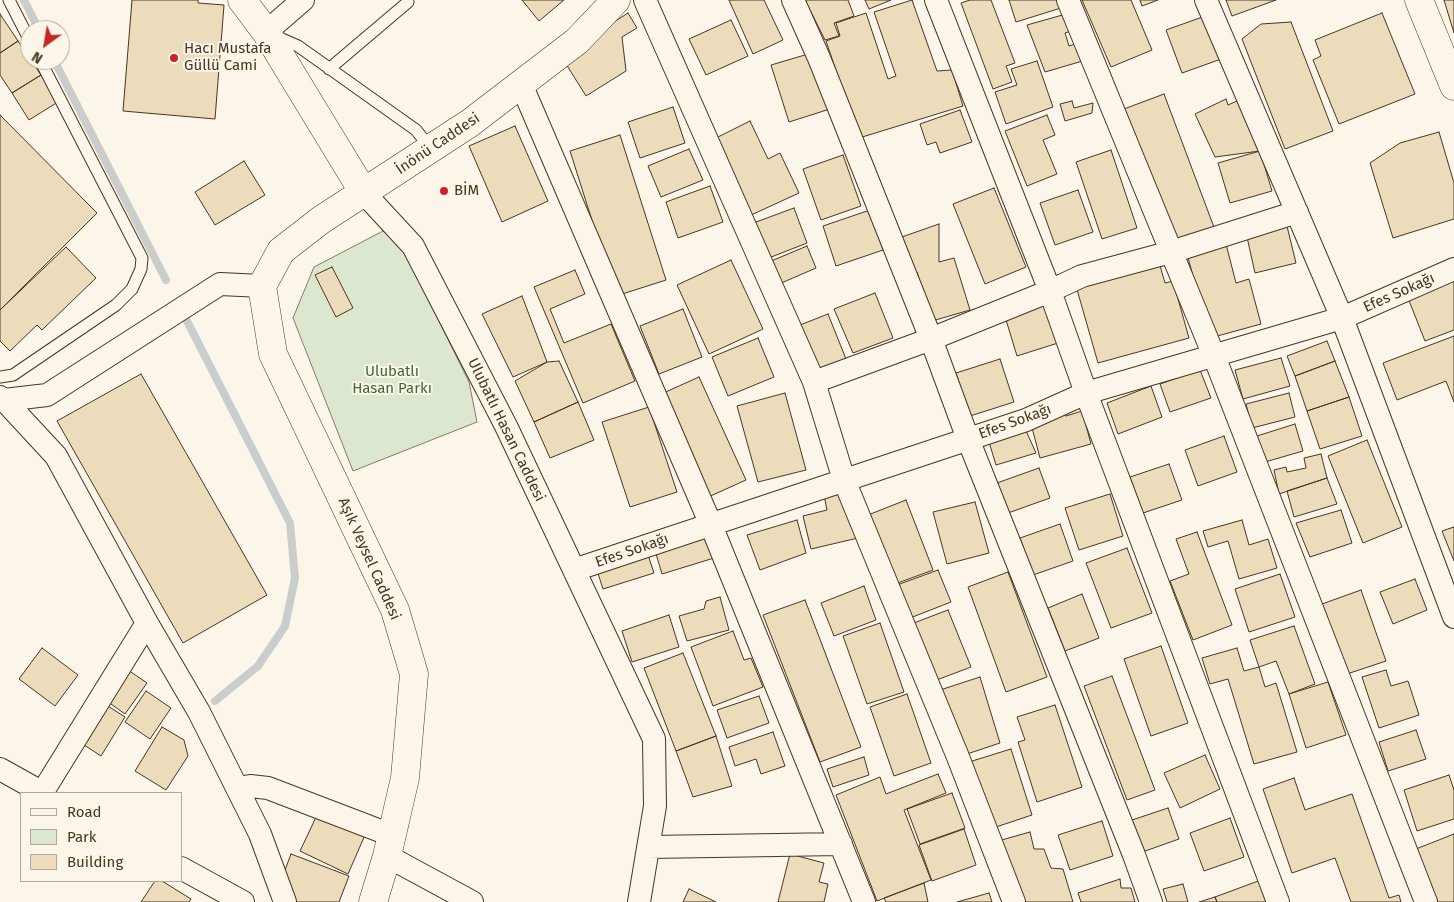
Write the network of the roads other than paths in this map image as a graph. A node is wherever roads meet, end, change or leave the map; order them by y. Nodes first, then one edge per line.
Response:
1 (9, 0) edge
2 (242, 0) edge
3 (302, 0) edge
4 (616, 0) edge
5 (645, 0) edge
6 (793, 0) edge
7 (936, 0) edge
8 (1068, 0) edge
9 (1206, 0) edge
10 (1419, 0) edge
11 (408, 2) dead end
12 (20, 21) edge
13 (266, 32) junction
14 (1449, 60) edge
15 (329, 68) junction
16 (45, 70) edge
17 (521, 84) junction
18 (1454, 86) edge
19 (431, 149) junction
20 (364, 193) junction
21 (1297, 212) junction
22 (1171, 252) junction
23 (1454, 269) edge
24 (262, 286) junction
25 (1050, 291) junction
26 (1342, 318) junction
27 (931, 340) junction
28 (1214, 356) junction
29 (0, 377) edge
30 (814, 382) junction
31 (1086, 394) junction
32 (2, 398) edge
33 (968, 439) junction
34 (844, 480) junction
35 (711, 524) junction
36 (574, 570) junction
37 (1454, 617) edge
38 (147, 624) junction
39 (0, 770) edge
40 (237, 788) junction
41 (40, 792) edge
42 (43, 792) edge
43 (841, 844) junction
44 (389, 845) junction
45 (649, 847) junction
46 (182, 869) edge
47 (243, 902) edge
48 (285, 902) edge
49 (373, 902) edge
50 (472, 902) edge
51 (639, 902) edge
52 (864, 902) edge
53 (1014, 902) edge
54 (1151, 902) edge
55 (1278, 902) edge
56 (1426, 902) edge

1 - 12 lane
2 - 13 main road, Ulubatlı Hasan Caddesi
3 - 13 street
4 - 17 main road, İnönü Caddesi
5 - 30 street
6 - 27 street
7 - 25 street
8 - 22 street
9 - 21 street
10 - 14 main road
11 - 15 lane
13 - 15 lane
13 - 20 main road, Ulubatlı Hasan Caddesi
14 - 18 main road
15 - 19 lane
16 - 29 lane
17 - 19 main road, İnönü Caddesi
17 - 35 street
19 - 20 main road, İnönü Caddesi
20 - 24 main road, İnönü Caddesi
20 - 36 street, Ulubatlı Hasan Caddesi
21 - 22 street
21 - 26 street
22 - 25 street
22 - 28 street
23 - 26 street, Efes Sokağı
24 - 32 street
24 - 44 main road, Aşık Veysel Caddesi
25 - 27 street
25 - 31 street
26 - 28 street, Efes Sokağı
26 - 37 street
27 - 30 street
27 - 33 street
28 - 31 street, Efes Sokağı
28 - 56 street
30 - 34 street
31 - 33 street, Efes Sokağı
31 - 55 street
32 - 38 street
33 - 34 street, Efes Sokağı
33 - 54 street
34 - 35 street, Efes Sokağı
34 - 53 street
35 - 36 street, Efes Sokağı
35 - 43 street
36 - 45 street, Ulubatlı Hasan Caddesi
38 - 40 street
38 - 42 street
39 - 41 street
40 - 44 street
40 - 48 street
43 - 45 street
43 - 52 street
44 - 49 main road, Aşık Veysel Caddesi
44 - 50 street
45 - 51 street, Ulubatlı Hasan Caddesi
46 - 47 street

